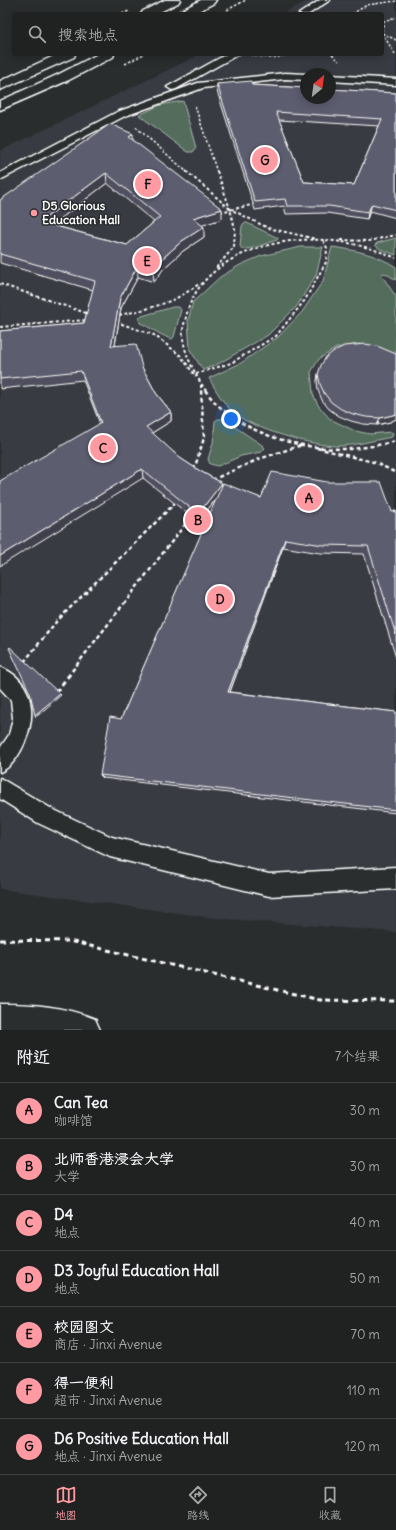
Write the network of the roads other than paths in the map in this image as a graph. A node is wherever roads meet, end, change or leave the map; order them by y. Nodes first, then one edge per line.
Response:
1 (174, 0) edge
2 (210, 0) edge
3 (326, 0) edge
4 (151, 12) edge
5 (188, 12) edge
6 (306, 12) edge
7 (65, 56) edge
8 (104, 56) edge
9 (230, 56) edge
10 (300, 77) edge
11 (336, 78) edge
12 (396, 82) edge
13 (0, 86) edge
14 (0, 106) edge
15 (121, 114) junction
16 (0, 177) edge
17 (4, 679) edge
18 (0, 762) edge
19 (0, 788) edge
20 (396, 878) edge
21 (0, 1020) edge
22 (84, 1030) edge

1 - 4 main road
2 - 5 main road
3 - 6 lane
7 - 13 main road
8 - 14 main road
9 - 15 lane
10 - 15 lane
11 - 12 lane
15 - 16 lane
17 - 18 lane
19 - 20 lane
21 - 22 main road

